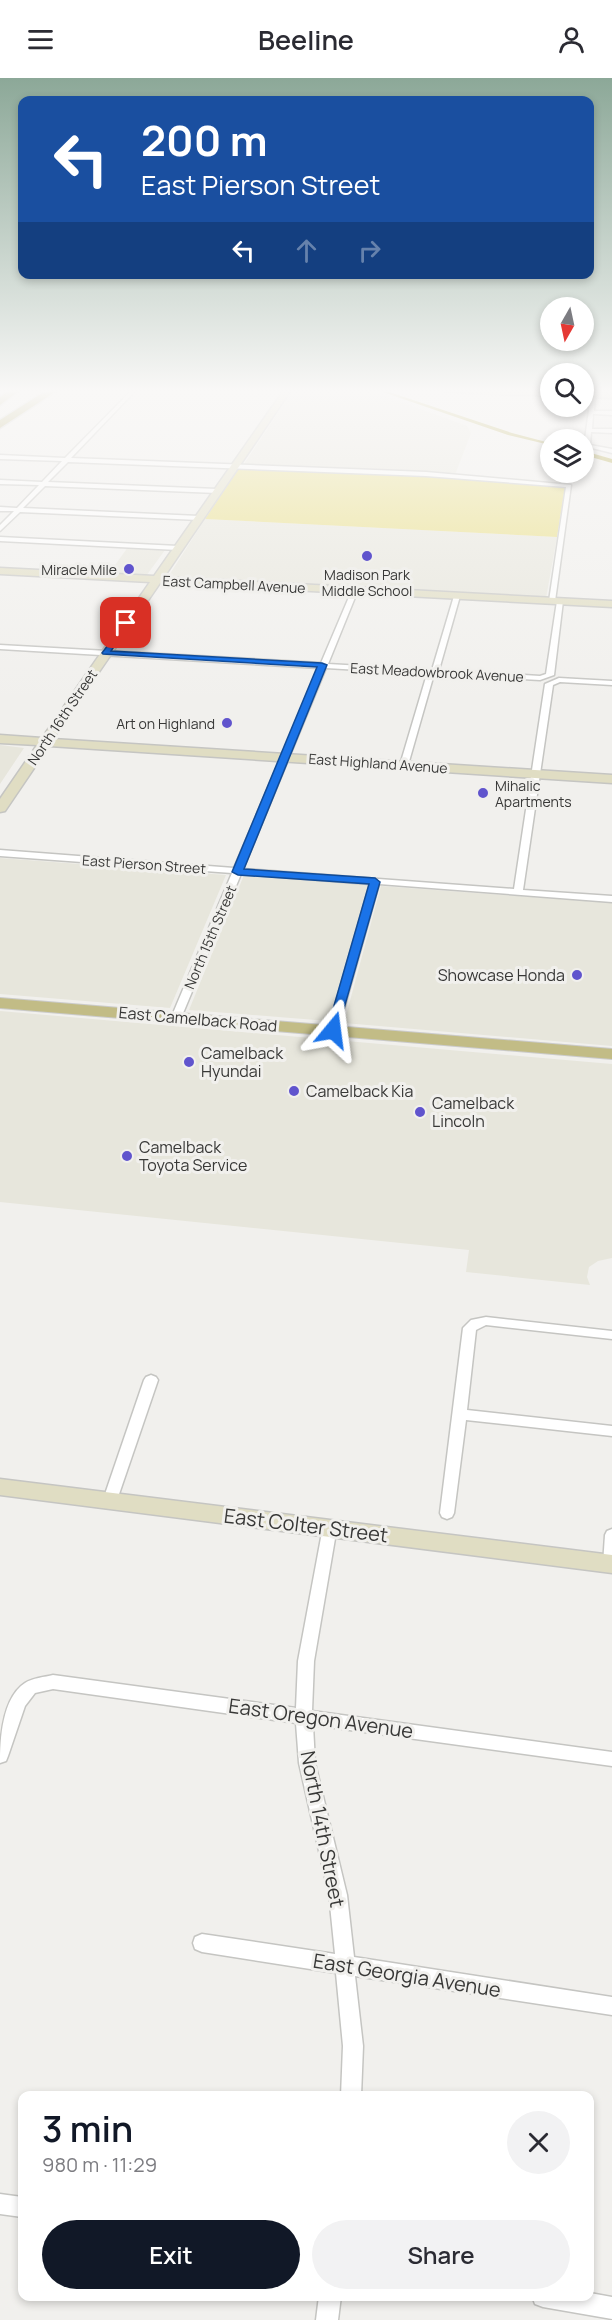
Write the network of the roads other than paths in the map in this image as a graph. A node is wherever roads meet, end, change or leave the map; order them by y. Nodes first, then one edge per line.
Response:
1 (33, 495) edge
2 (215, 495) edge
3 (568, 495) edge
4 (0, 509) edge
5 (18, 510) junction
6 (199, 518) junction
7 (0, 529) edge
8 (0, 539) edge
9 (178, 548) junction
10 (0, 572) edge
11 (156, 579) junction
12 (355, 590) junction
13 (457, 596) junction
14 (556, 601) junction
15 (612, 604) edge
16 (0, 646) edge
17 (106, 653) junction
18 (322, 665) junction
19 (433, 672) junction
20 (612, 683) edge
21 (0, 739) edge
22 (45, 742) junction
23 (285, 757) junction
24 (404, 765) junction
25 (535, 774) junction
26 (612, 779) edge
27 (0, 808) edge
28 (0, 853) edge
29 (238, 872) junction
30 (375, 882) junction
31 (518, 892) junction
32 (612, 899) edge
33 (0, 1003) edge
34 (176, 1018) junction
35 (333, 1030) junction
36 (612, 1054) edge
37 (612, 1335) edge
38 (151, 1380) dead end
39 (460, 1414) junction
40 (612, 1431) edge
41 (0, 1487) edge
42 (110, 1500) junction
43 (447, 1513) dead end
44 (330, 1527) junction
45 (612, 1535) edge
46 (612, 1564) edge
47 (304, 1716) junction
48 (0, 1755) edge
49 (612, 1759) edge
50 (202, 1943) dead end
51 (345, 1965) junction
52 (612, 2006) edge
53 (351, 2091) edge
54 (0, 2204) edge
55 (18, 2206) edge
56 (329, 2301) edge
57 (572, 2301) edge
58 (612, 2308) edge
59 (327, 2320) edge

1 - 5 street
2 - 6 main road, North 16th Street
3 - 14 street
4 - 5 street
5 - 6 street
5 - 7 street
6 - 9 main road, North 16th Street
8 - 9 street
9 - 11 main road, North 16th Street
10 - 11 main road, East Campbell Avenue
11 - 12 main road, East Campbell Avenue
11 - 17 main road, North 16th Street
12 - 13 main road, East Campbell Avenue
12 - 18 street, North 15th Street
13 - 14 main road, East Campbell Avenue
13 - 19 street
14 - 15 main road, East Campbell Avenue
14 - 19 street, East Meadowbrook Avenue
16 - 17 street, East Meadowbrook Avenue
17 - 18 street, East Meadowbrook Avenue
17 - 22 main road, North 16th Street
18 - 19 street, East Meadowbrook Avenue
18 - 23 street, North 15th Street
19 - 24 street
20 - 25 street
21 - 22 main road, East Highland Avenue
22 - 23 main road, East Highland Avenue
22 - 27 main road, North 16th Street
23 - 24 main road, East Highland Avenue
23 - 29 street, North 15th Street
24 - 25 main road, East Highland Avenue
25 - 26 main road, East Highland Avenue
25 - 31 street
28 - 29 street, East Pierson Street
29 - 30 street, East Pierson Street
29 - 34 street, North 15th Street
30 - 31 street, East Pierson Street
30 - 35 street
31 - 32 street, East Pierson Street
33 - 34 main road, East Camelback Road
34 - 35 main road, East Camelback Road
35 - 36 main road, East Camelback Road
37 - 39 street
38 - 42 street
39 - 40 street
39 - 43 street
41 - 42 main road, East Colter Street
42 - 44 main road, East Colter Street
44 - 46 main road, East Colter Street
44 - 47 street, North 14th Street
45 - 46 street
47 - 48 street, East Oregon Avenue
47 - 49 street, East Oregon Avenue
47 - 51 street, North 14th Street
50 - 51 street, East Georgia Avenue
51 - 52 street, East Georgia Avenue
51 - 53 street, North 14th Street
54 - 55 street
56 - 59 street
57 - 58 street

